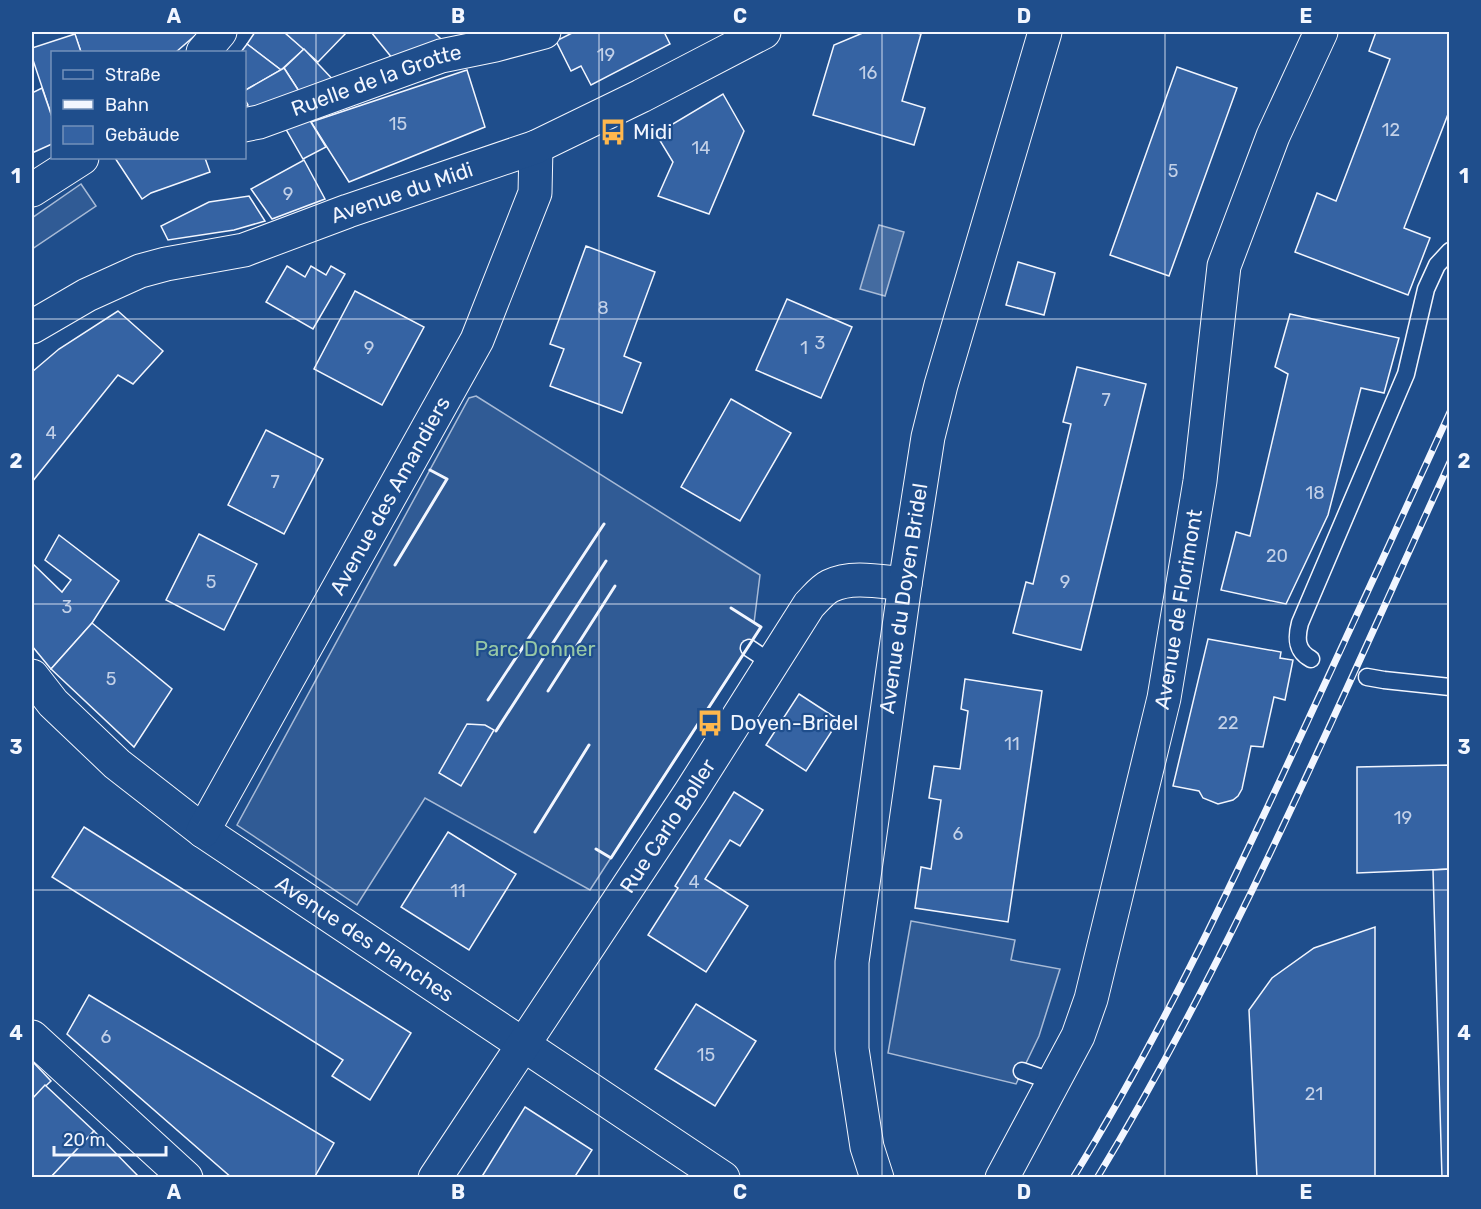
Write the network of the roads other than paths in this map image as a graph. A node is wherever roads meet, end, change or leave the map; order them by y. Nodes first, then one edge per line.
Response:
1 (220, 32) edge
2 (544, 32) edge
3 (764, 32) edge
4 (1045, 32) edge
5 (1321, 32) edge
6 (203, 51) edge
7 (246, 125) edge
8 (536, 147) junction
9 (80, 159) edge
10 (32, 190) edge
11 (1449, 251) edge
12 (32, 327) edge
13 (905, 584) junction
14 (1311, 659) dead end
15 (32, 676) edge
16 (1367, 677) dead end
17 (1449, 687) edge
18 (203, 831) junction
19 (32, 1037) edge
20 (524, 1043) junction
21 (1022, 1071) dead end
22 (1054, 1082) junction
23 (721, 1177) edge
24 (186, 1178) edge
25 (435, 1178) edge
26 (877, 1178) edge
27 (1002, 1178) edge

1 - 6 street
2 - 7 street, Ruelle de la Grotte
3 - 8 street, Avenue du Midi
4 - 13 street, Avenue du Doyen Bridel
5 - 22 street, Avenue de Florimont
8 - 12 street, Avenue du Midi
8 - 18 street, Avenue des Amandiers
9 - 10 street
11 - 14 lane
13 - 20 street, Rue Carlo Boller
13 - 26 street, Avenue du Doyen Bridel
15 - 18 street, Avenue des Planches
16 - 17 lane
18 - 20 street, Avenue des Planches
19 - 24 street
20 - 23 street, Avenue des Planches
20 - 25 street, Rue Carlo Boller
21 - 22 lane
22 - 27 street, Avenue de Florimont

